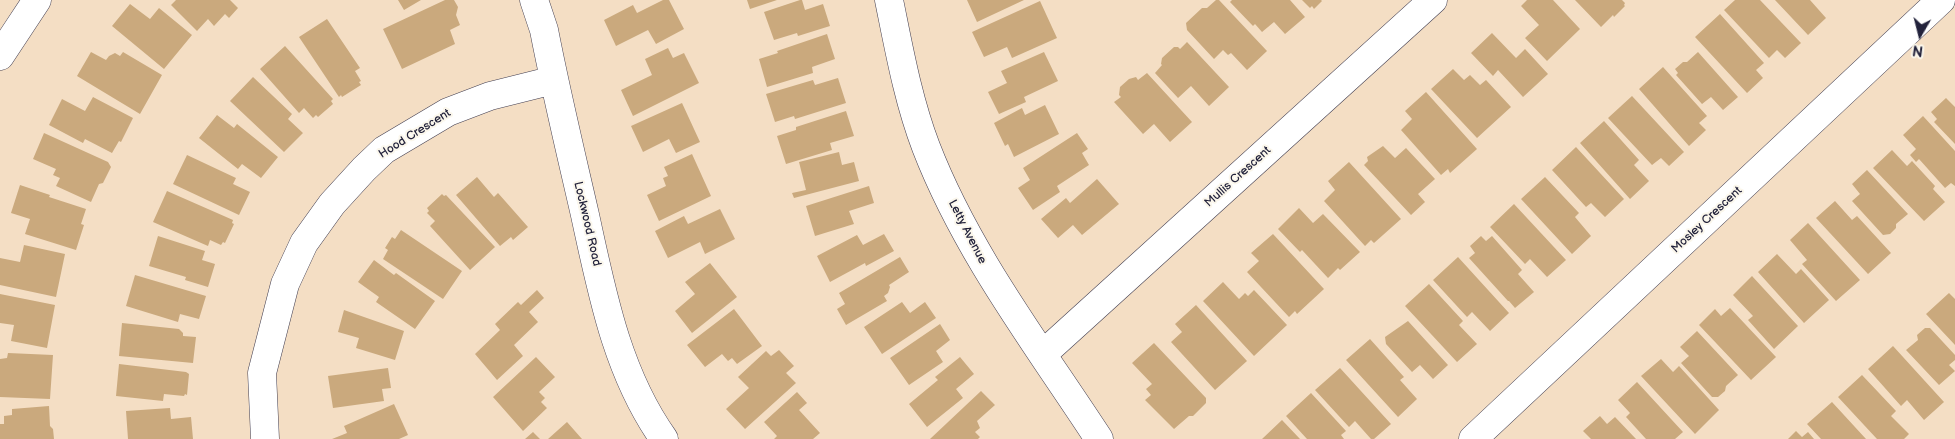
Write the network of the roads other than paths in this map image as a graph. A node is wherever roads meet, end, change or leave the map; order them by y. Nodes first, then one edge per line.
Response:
1 (37, 0) edge
2 (534, 0) edge
3 (889, 0) edge
4 (1433, 0) edge
5 (1941, 0) edge
6 (0, 56) edge
7 (554, 80) junction
8 (1043, 354) junction
9 (265, 439) edge
10 (664, 439) edge
11 (1099, 439) edge
12 (1473, 439) edge

1 - 6 street
2 - 7 street, Lockwood Road
3 - 8 street, Letty Avenue
4 - 8 street, Mullis Crescent
5 - 12 street, Mosley Crescent
7 - 9 street, Hood Crescent
7 - 10 street, Lockwood Road
8 - 11 street, Letty Avenue

